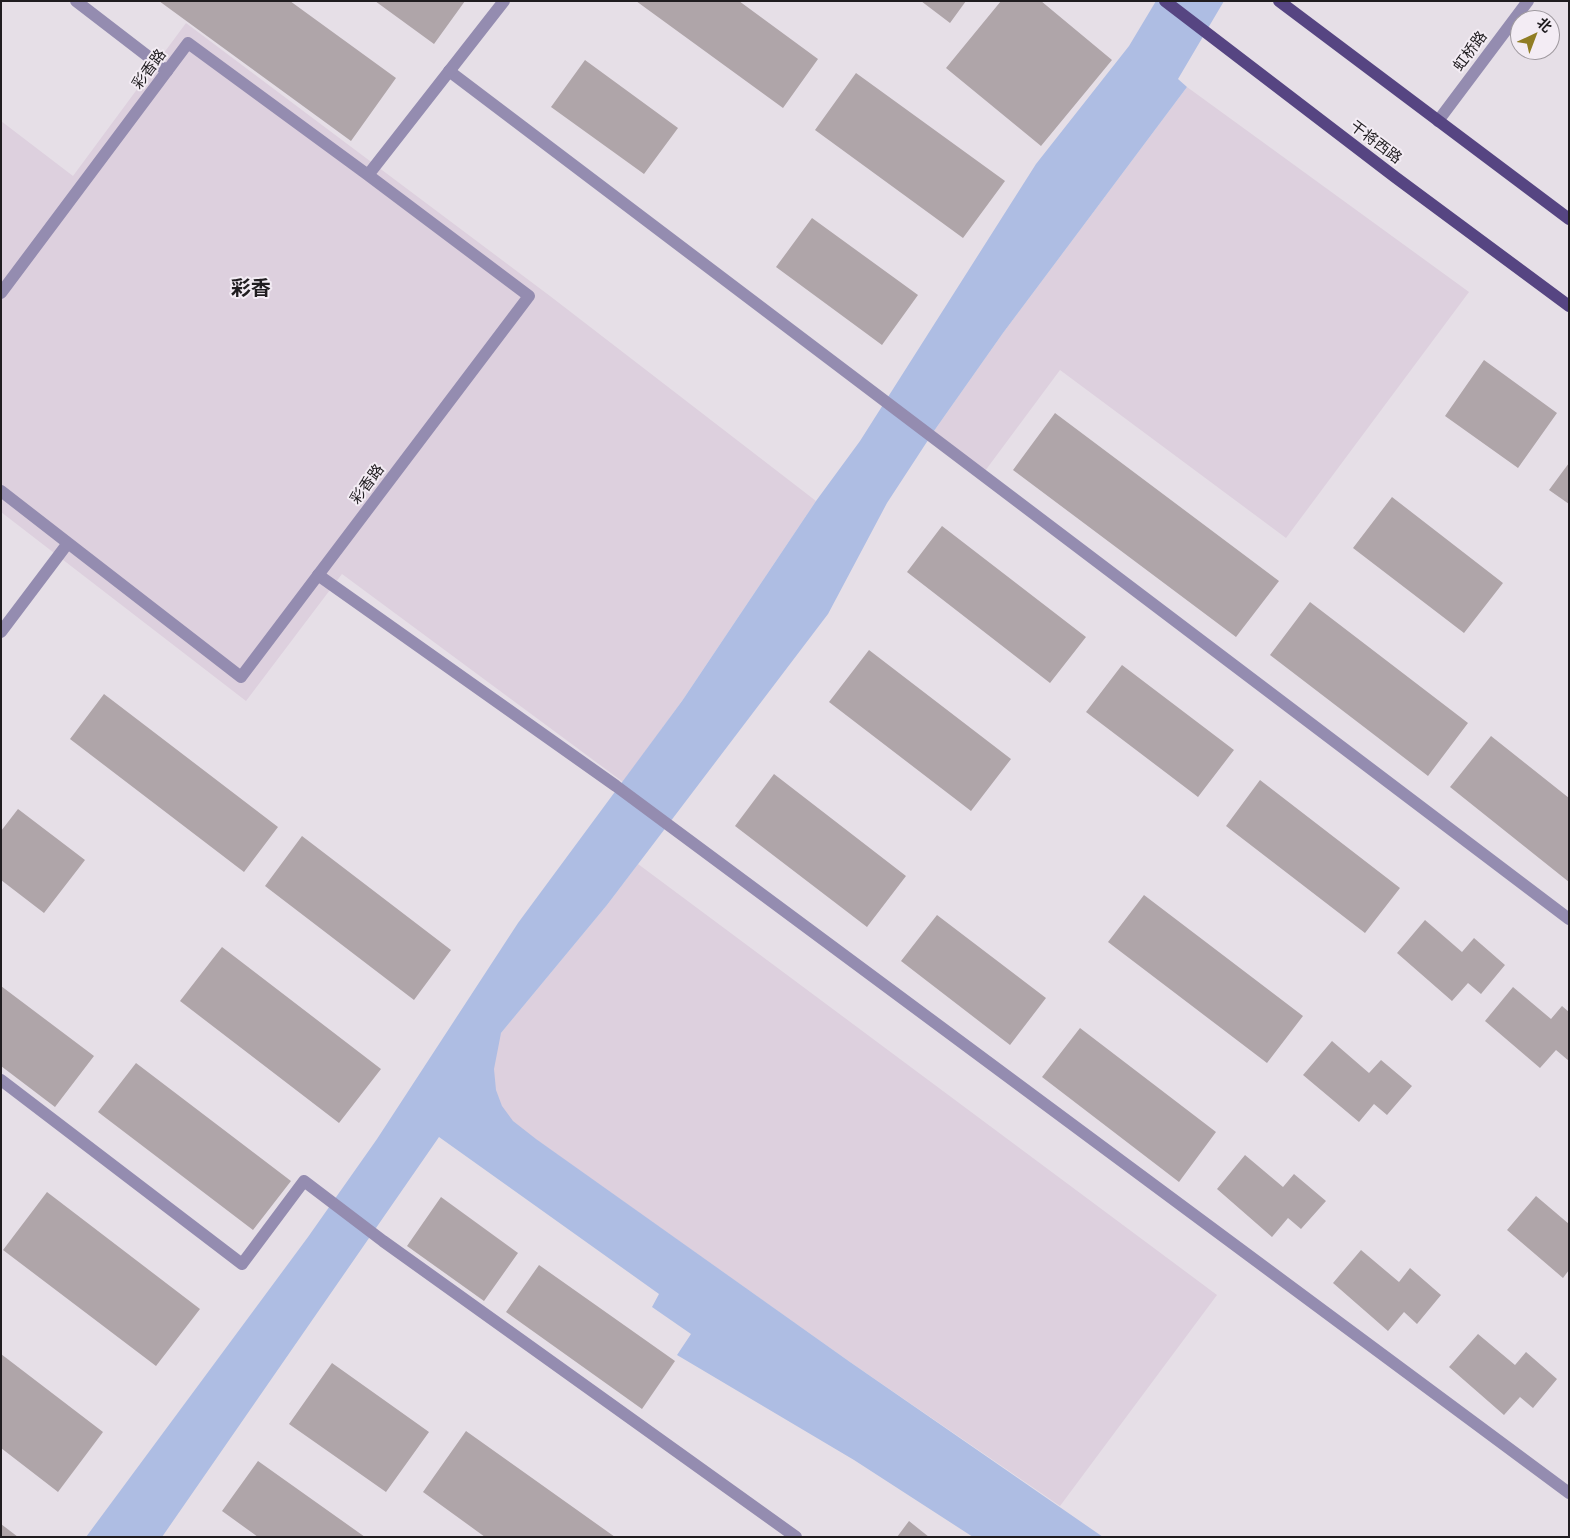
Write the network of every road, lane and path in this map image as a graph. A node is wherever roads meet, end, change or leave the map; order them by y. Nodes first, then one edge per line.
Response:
1 (76, 1) edge
2 (504, 1) edge
3 (1165, 1) edge
4 (1279, 1) edge
5 (1528, 1) edge
6 (167, 71) junction
7 (449, 71) junction
8 (1438, 121) junction
9 (368, 175) junction
10 (1569, 219) edge
11 (1, 293) edge
12 (1569, 306) edge
13 (1, 491) edge
14 (68, 542) junction
15 (318, 576) junction
16 (1, 632) edge
17 (1569, 919) edge
18 (1, 1080) edge
19 (1569, 1493) edge
20 (796, 1537) edge

1 - 6 street
2 - 7 street
3 - 12 main road, 干将西路
4 - 8 main road
5 - 8 street, 虹桥路
6 - 9 street, 彩香路
6 - 11 street, 彩香路
7 - 9 street
7 - 17 street
8 - 10 main road
9 - 15 street, 彩香路
13 - 14 street, 彩香路
14 - 15 street, 彩香路
14 - 16 street
15 - 19 street
18 - 20 street

